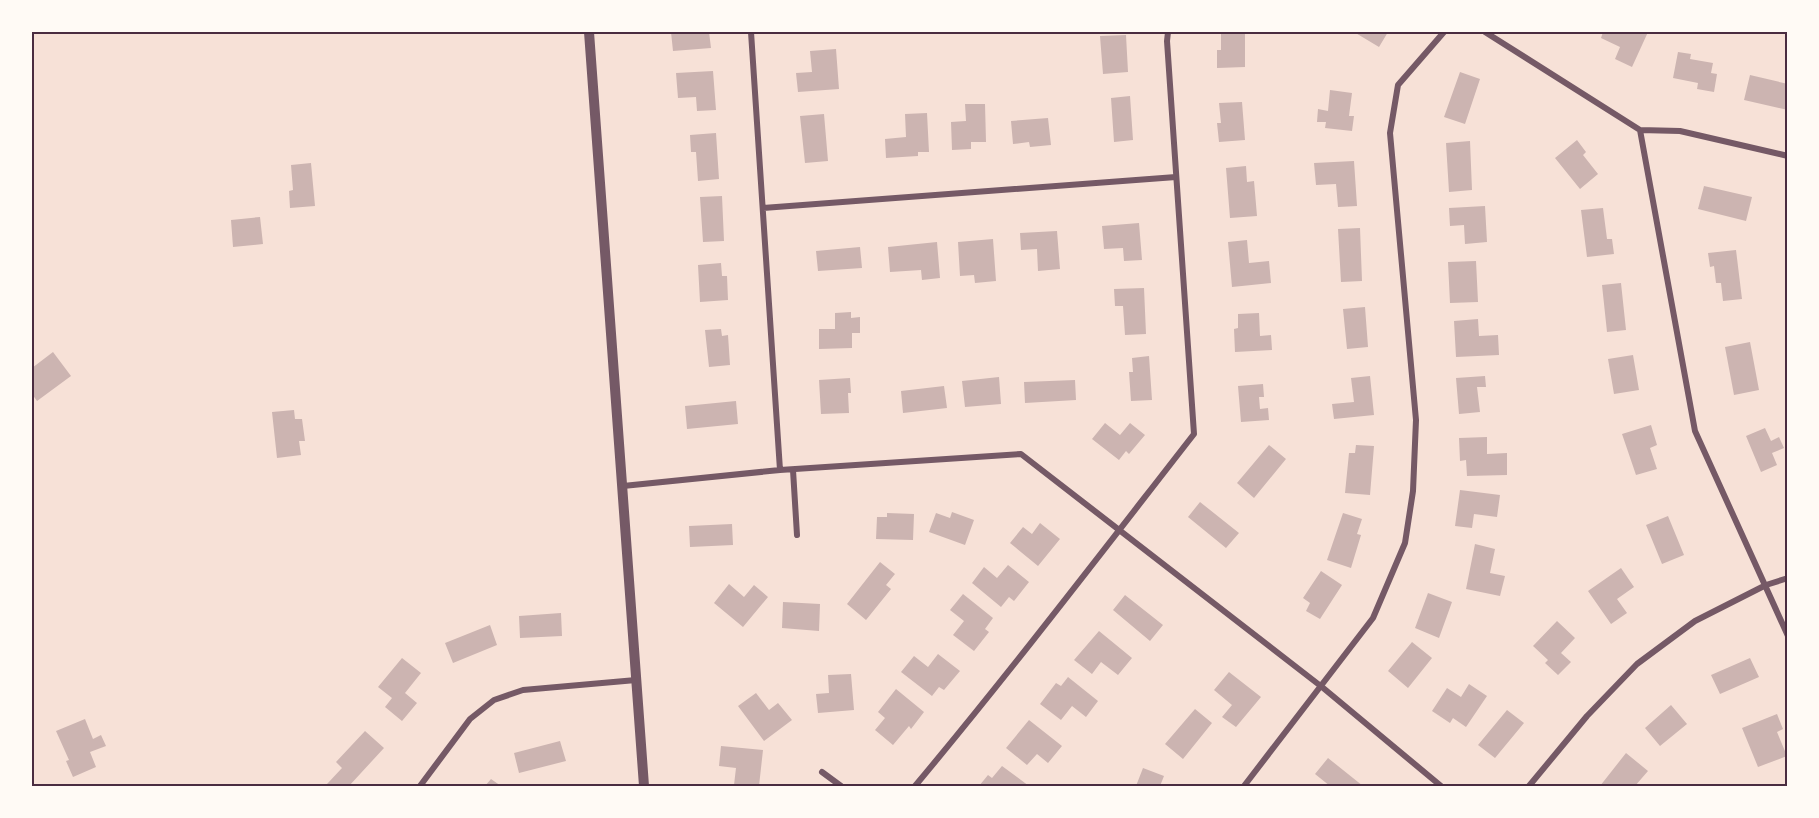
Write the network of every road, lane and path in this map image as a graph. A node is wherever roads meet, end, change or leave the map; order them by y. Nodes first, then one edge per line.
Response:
1 (589, 32) edge
2 (751, 32) edge
3 (1168, 32) edge
4 (1444, 32) edge
5 (1485, 32) edge
6 (1640, 130) junction
7 (1788, 156) edge
8 (1176, 177) junction
9 (763, 208) junction
10 (780, 470) junction
11 (793, 470) junction
12 (623, 486) junction
13 (1120, 529) junction
14 (797, 535) dead end
15 (1788, 578) edge
16 (1766, 585) junction
17 (1788, 636) edge
18 (636, 680) junction
19 (1322, 687) junction
20 (822, 772) dead end
21 (420, 786) edge
22 (644, 786) edge
23 (841, 786) edge
24 (915, 786) edge
25 (1244, 786) edge
26 (1441, 786) edge
27 (1529, 786) edge

1 - 12 street
2 - 9 street
3 - 8 street
4 - 19 street
5 - 6 street
6 - 7 street
6 - 16 street
8 - 9 street
8 - 13 street
9 - 10 street
10 - 11 street
10 - 12 street
11 - 13 street
11 - 14 street
12 - 18 street
13 - 19 street
13 - 24 street
15 - 16 street
16 - 17 street
16 - 27 street
18 - 21 street
18 - 22 street
19 - 25 street
19 - 26 street
20 - 23 street

